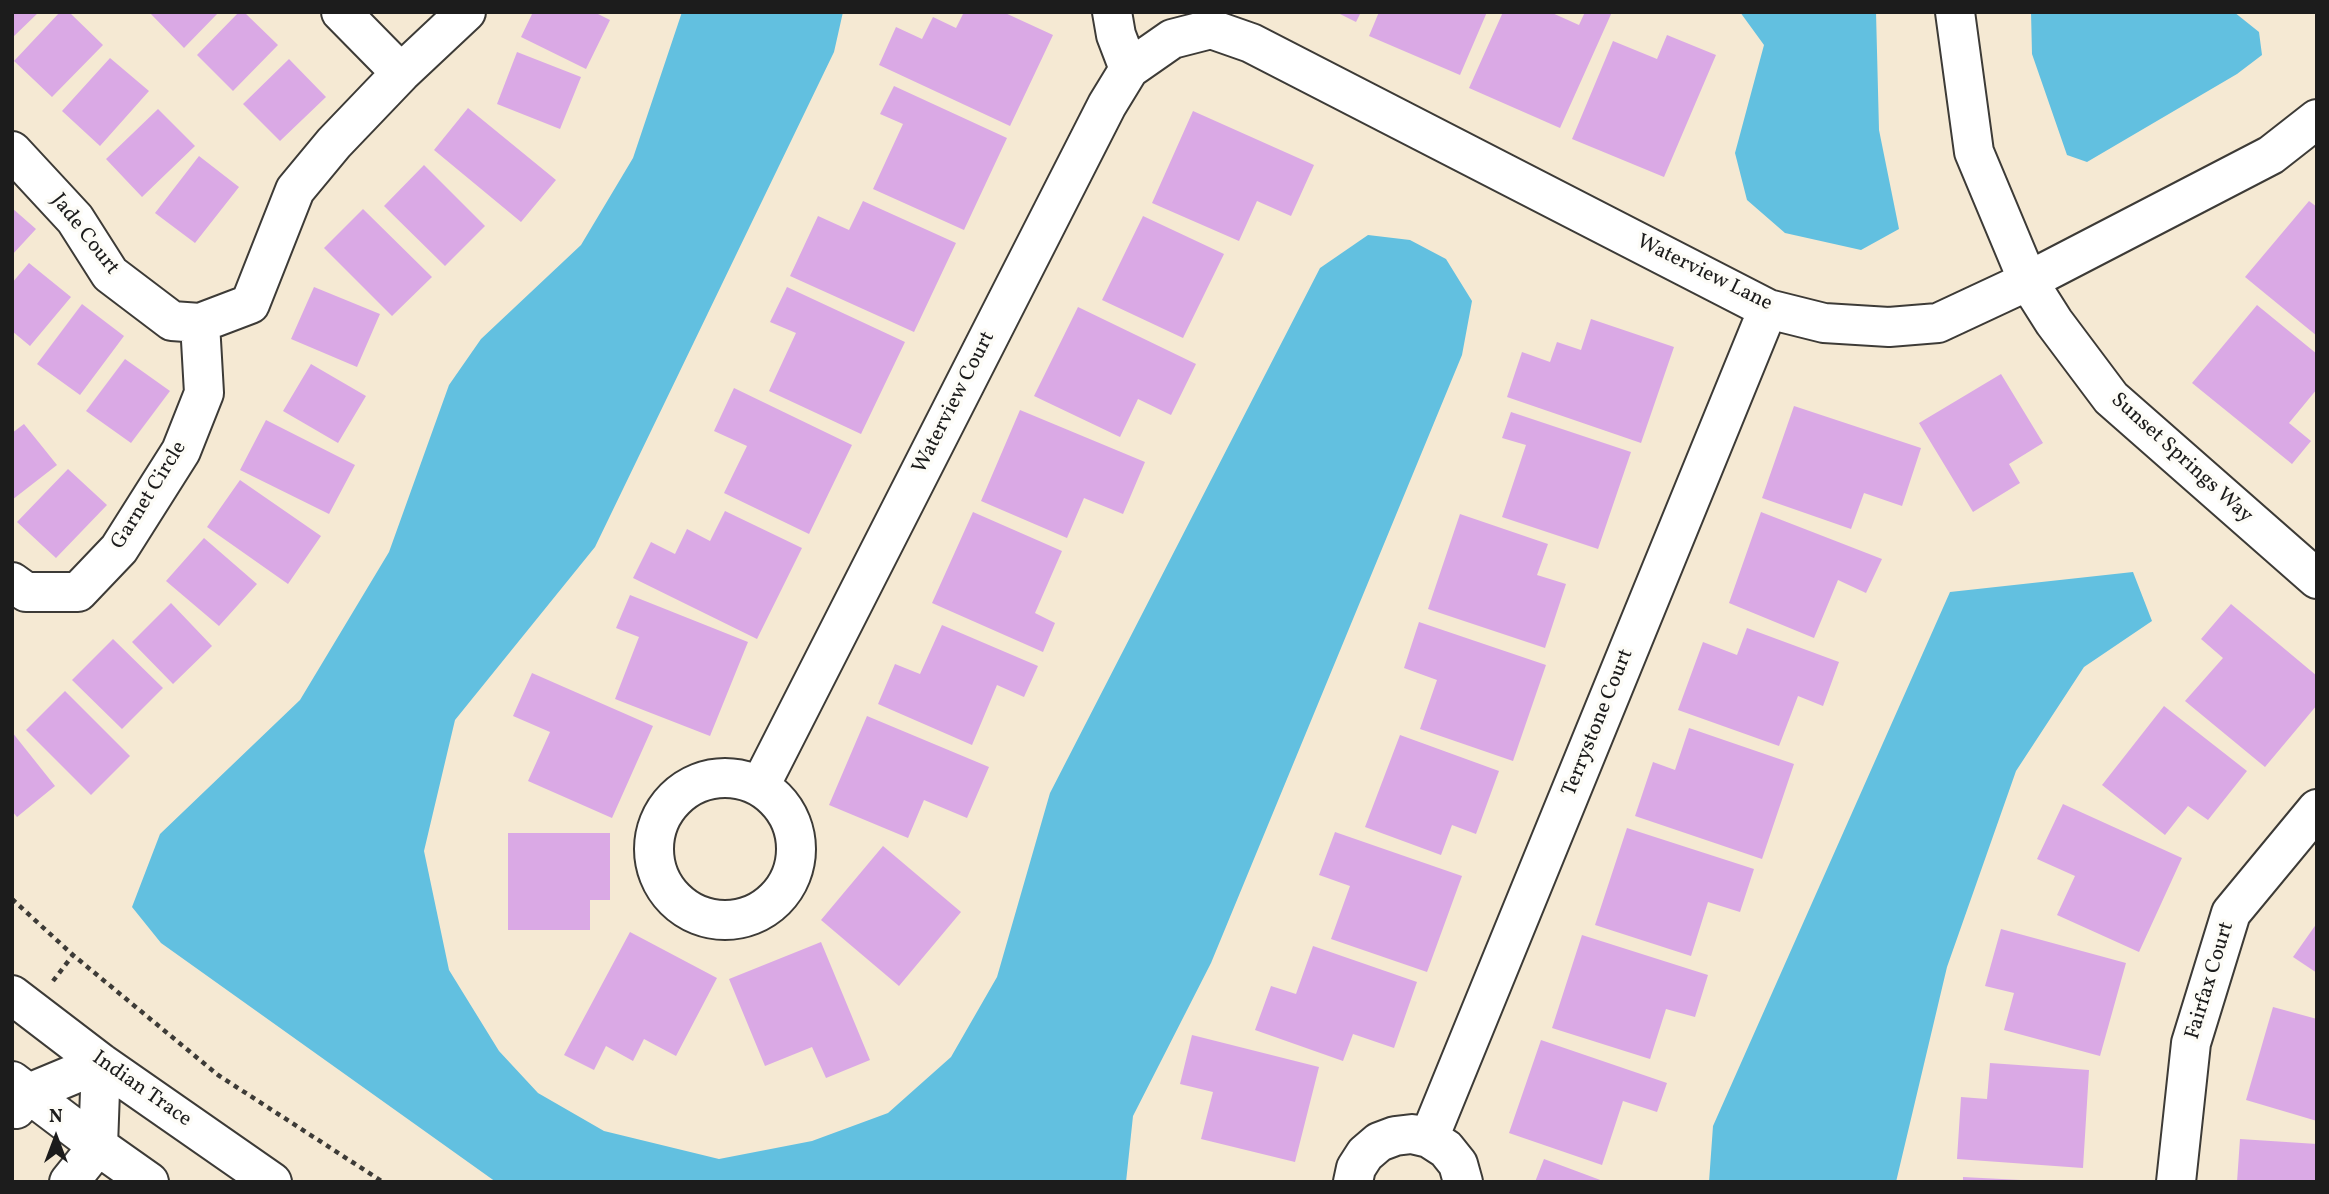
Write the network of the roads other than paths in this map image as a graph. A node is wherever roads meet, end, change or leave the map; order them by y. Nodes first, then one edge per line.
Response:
1 (341, 12) edge
2 (466, 12) edge
3 (1112, 12) edge
4 (1955, 12) edge
5 (1210, 21) edge
6 (1172, 39) joint
7 (1129, 69) junction
8 (401, 73) junction
9 (2317, 119) edge
10 (12, 151) edge
11 (2028, 281) junction
12 (1768, 309) junction
13 (200, 323) junction
14 (2317, 579) edge
15 (12, 582) edge
16 (760, 786) dead end
17 (2317, 809) edge
18 (12, 995) edge
19 (101, 1063) junction
20 (18, 1096) edge
21 (1429, 1138) junction
22 (98, 1146) junction
23 (69, 1182) edge
24 (149, 1182) edge
25 (272, 1182) edge
26 (1353, 1182) edge
27 (1463, 1182) edge
28 (2175, 1182) edge

1 - 8 street
2 - 8 street
3 - 7 street
4 - 11 street, Sunset Springs Way
5 - 6 street, Waterview Lane
5 - 12 street, Waterview Lane
6 - 7 street, Waterview Court
7 - 16 street, Waterview Court
8 - 13 street
9 - 11 street, Waterview Lane
10 - 13 street, Jade Court
11 - 12 street, Waterview Lane
11 - 14 street, Sunset Springs Way
12 - 21 street, Terrystone Court
13 - 15 street, Garnet Circle
17 - 28 street, Fairfax Court
18 - 19 street, Indian Trace
19 - 20 street
19 - 22 street
19 - 25 street, Indian Trace
20 - 22 street
21 - 26 street
21 - 27 street
22 - 23 street
22 - 24 street

